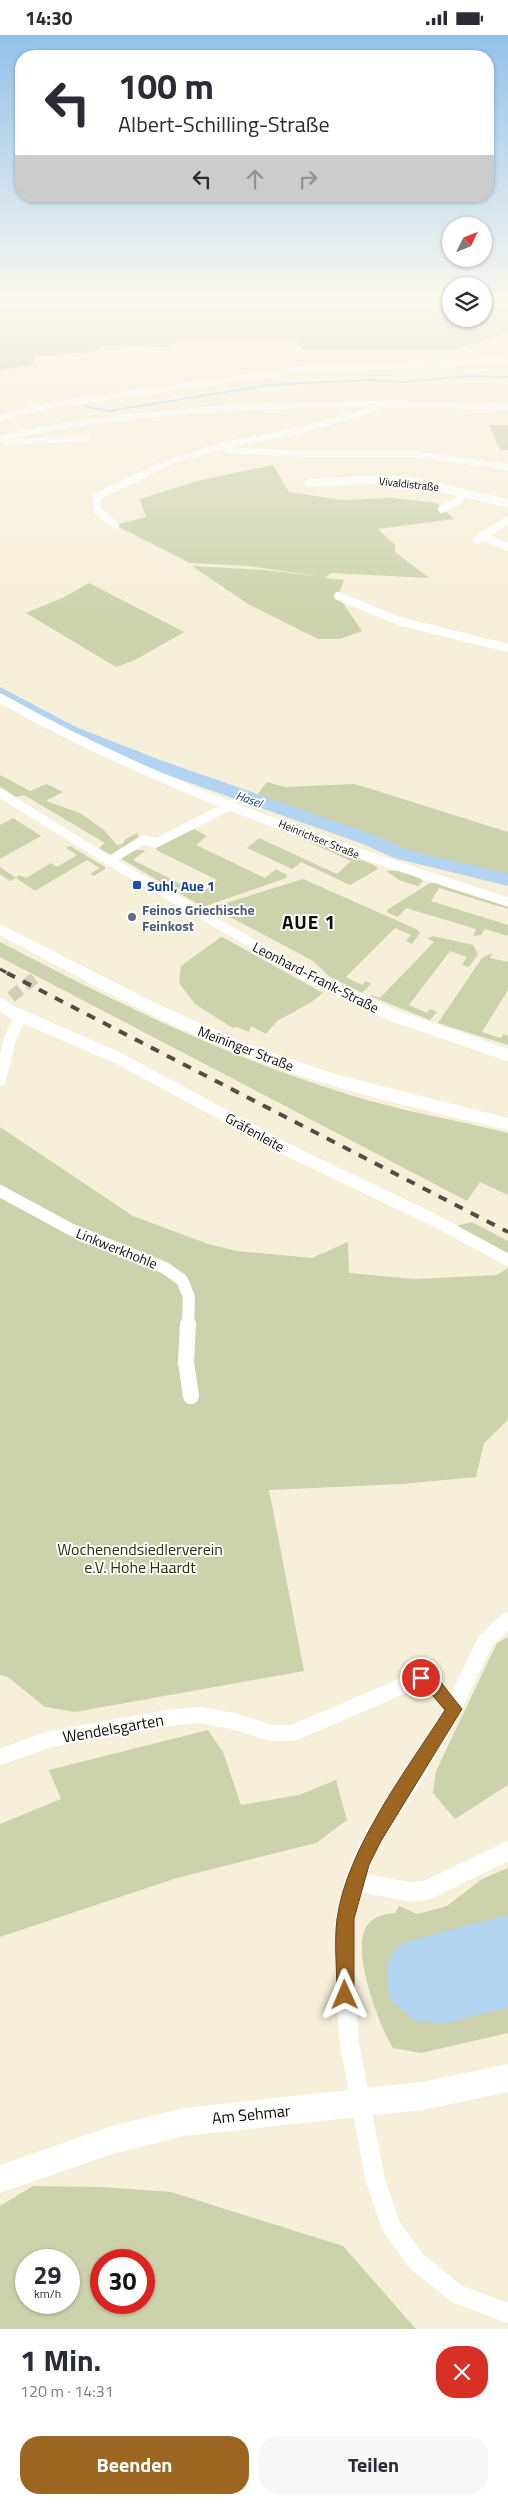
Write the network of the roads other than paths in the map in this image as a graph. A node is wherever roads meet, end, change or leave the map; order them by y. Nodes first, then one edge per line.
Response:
1 (39, 408) edge
2 (306, 408) edge
3 (379, 408) edge
4 (0, 417) edge
5 (87, 438) dead end
6 (0, 440) edge
7 (215, 449) junction
8 (508, 467) edge
9 (309, 483) dead end
10 (463, 491) junction
11 (508, 503) edge
12 (442, 509) dead end
13 (508, 520) edge
14 (115, 525) dead end
15 (508, 547) edge
16 (338, 596) dead end
17 (508, 649) edge
18 (0, 697) edge
19 (0, 793) edge
20 (233, 804) junction
21 (109, 861) junction
22 (508, 902) edge
23 (0, 929) edge
24 (4, 1002) edge
25 (21, 1015) junction
26 (508, 1055) edge
27 (0, 1080) edge
28 (508, 1124) edge
29 (0, 1191) edge
30 (508, 1260) edge
31 (191, 1396) dead end
32 (508, 1620) edge
33 (454, 1709) junction
34 (0, 1757) edge
35 (508, 1851) edge
36 (354, 1881) junction
37 (508, 2078) edge
38 (360, 2102) junction
39 (0, 2179) edge
40 (508, 2313) edge

1 - 4 street
2 - 6 street
3 - 7 street
5 - 6 street
7 - 8 street
7 - 14 street
9 - 10 street, Vivaldistraße
10 - 11 street, Vivaldistraße
10 - 12 street
13 - 15 street
16 - 17 street
18 - 20 street, Heinrichser Straße
19 - 21 street, Leonhard-Frank-Straße
20 - 21 street
20 - 22 street, Heinrichser Straße
21 - 26 street, Leonhard-Frank-Straße
23 - 28 main road, Meininger Straße
24 - 25 street, Gräfenleite
25 - 27 street
25 - 30 street, Gräfenleite
29 - 31 street, Linkwerkhohle
32 - 33 street
33 - 34 street, Wendelsgarten
33 - 36 street
35 - 36 street
36 - 38 street
37 - 38 main road, Am Sehmar
38 - 39 main road, Am Sehmar
38 - 40 street

